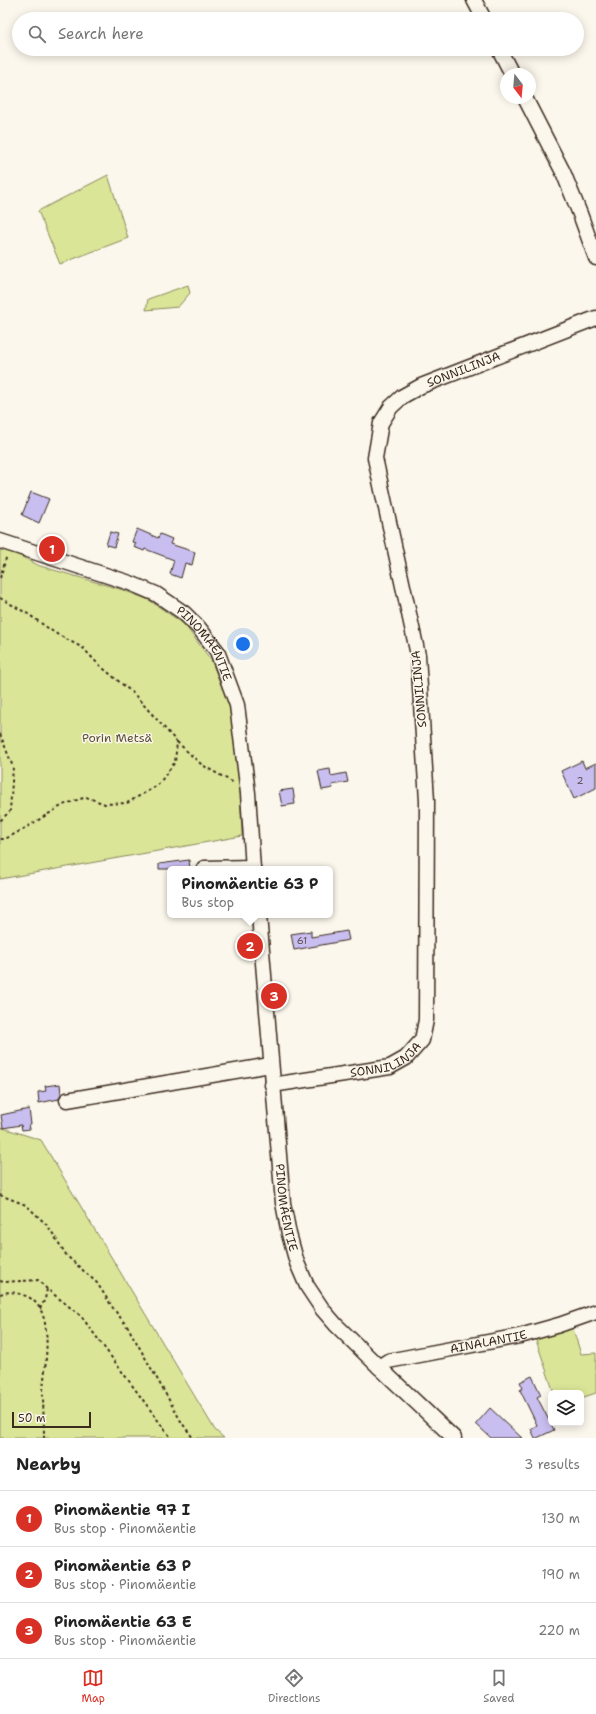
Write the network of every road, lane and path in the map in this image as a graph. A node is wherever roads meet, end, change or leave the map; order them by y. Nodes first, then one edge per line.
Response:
1 (474, 0) edge
2 (480, 12) edge
3 (503, 56) edge
4 (509, 68) edge
5 (528, 104) edge
6 (596, 258) edge
7 (596, 318) edge
8 (5, 543) edge
9 (0, 578) edge
10 (0, 598) edge
11 (0, 734) edge
12 (177, 742) junction
13 (248, 793) junction
14 (0, 821) edge
15 (0, 839) edge
16 (253, 866) edge
17 (259, 918) edge
18 (270, 1065) junction
19 (272, 1085) junction
20 (67, 1100) dead end
21 (0, 1195) edge
22 (0, 1280) edge
23 (47, 1289) junction
24 (0, 1294) edge
25 (40, 1309) junction
26 (596, 1312) edge
27 (379, 1367) junction
28 (44, 1438) edge
29 (171, 1438) edge
30 (193, 1438) edge
31 (454, 1438) edge

1 - 2 street
3 - 4 street
5 - 6 street
7 - 19 street, SONNILINJA
8 - 9 path
8 - 13 street, PINOMÄENTIE
10 - 12 path
11 - 14 path
12 - 13 path
12 - 15 path
13 - 16 street, PINOMÄENTIE
17 - 18 street, PINOMÄENTIE
18 - 19 street, PINOMÄENTIE
18 - 20 street
19 - 27 street, PINOMÄENTIE
21 - 30 path
22 - 23 path
23 - 25 path
23 - 29 path
24 - 25 path
25 - 28 path
26 - 27 street, AINALANTIE
27 - 31 street, PINOMÄENTIE

